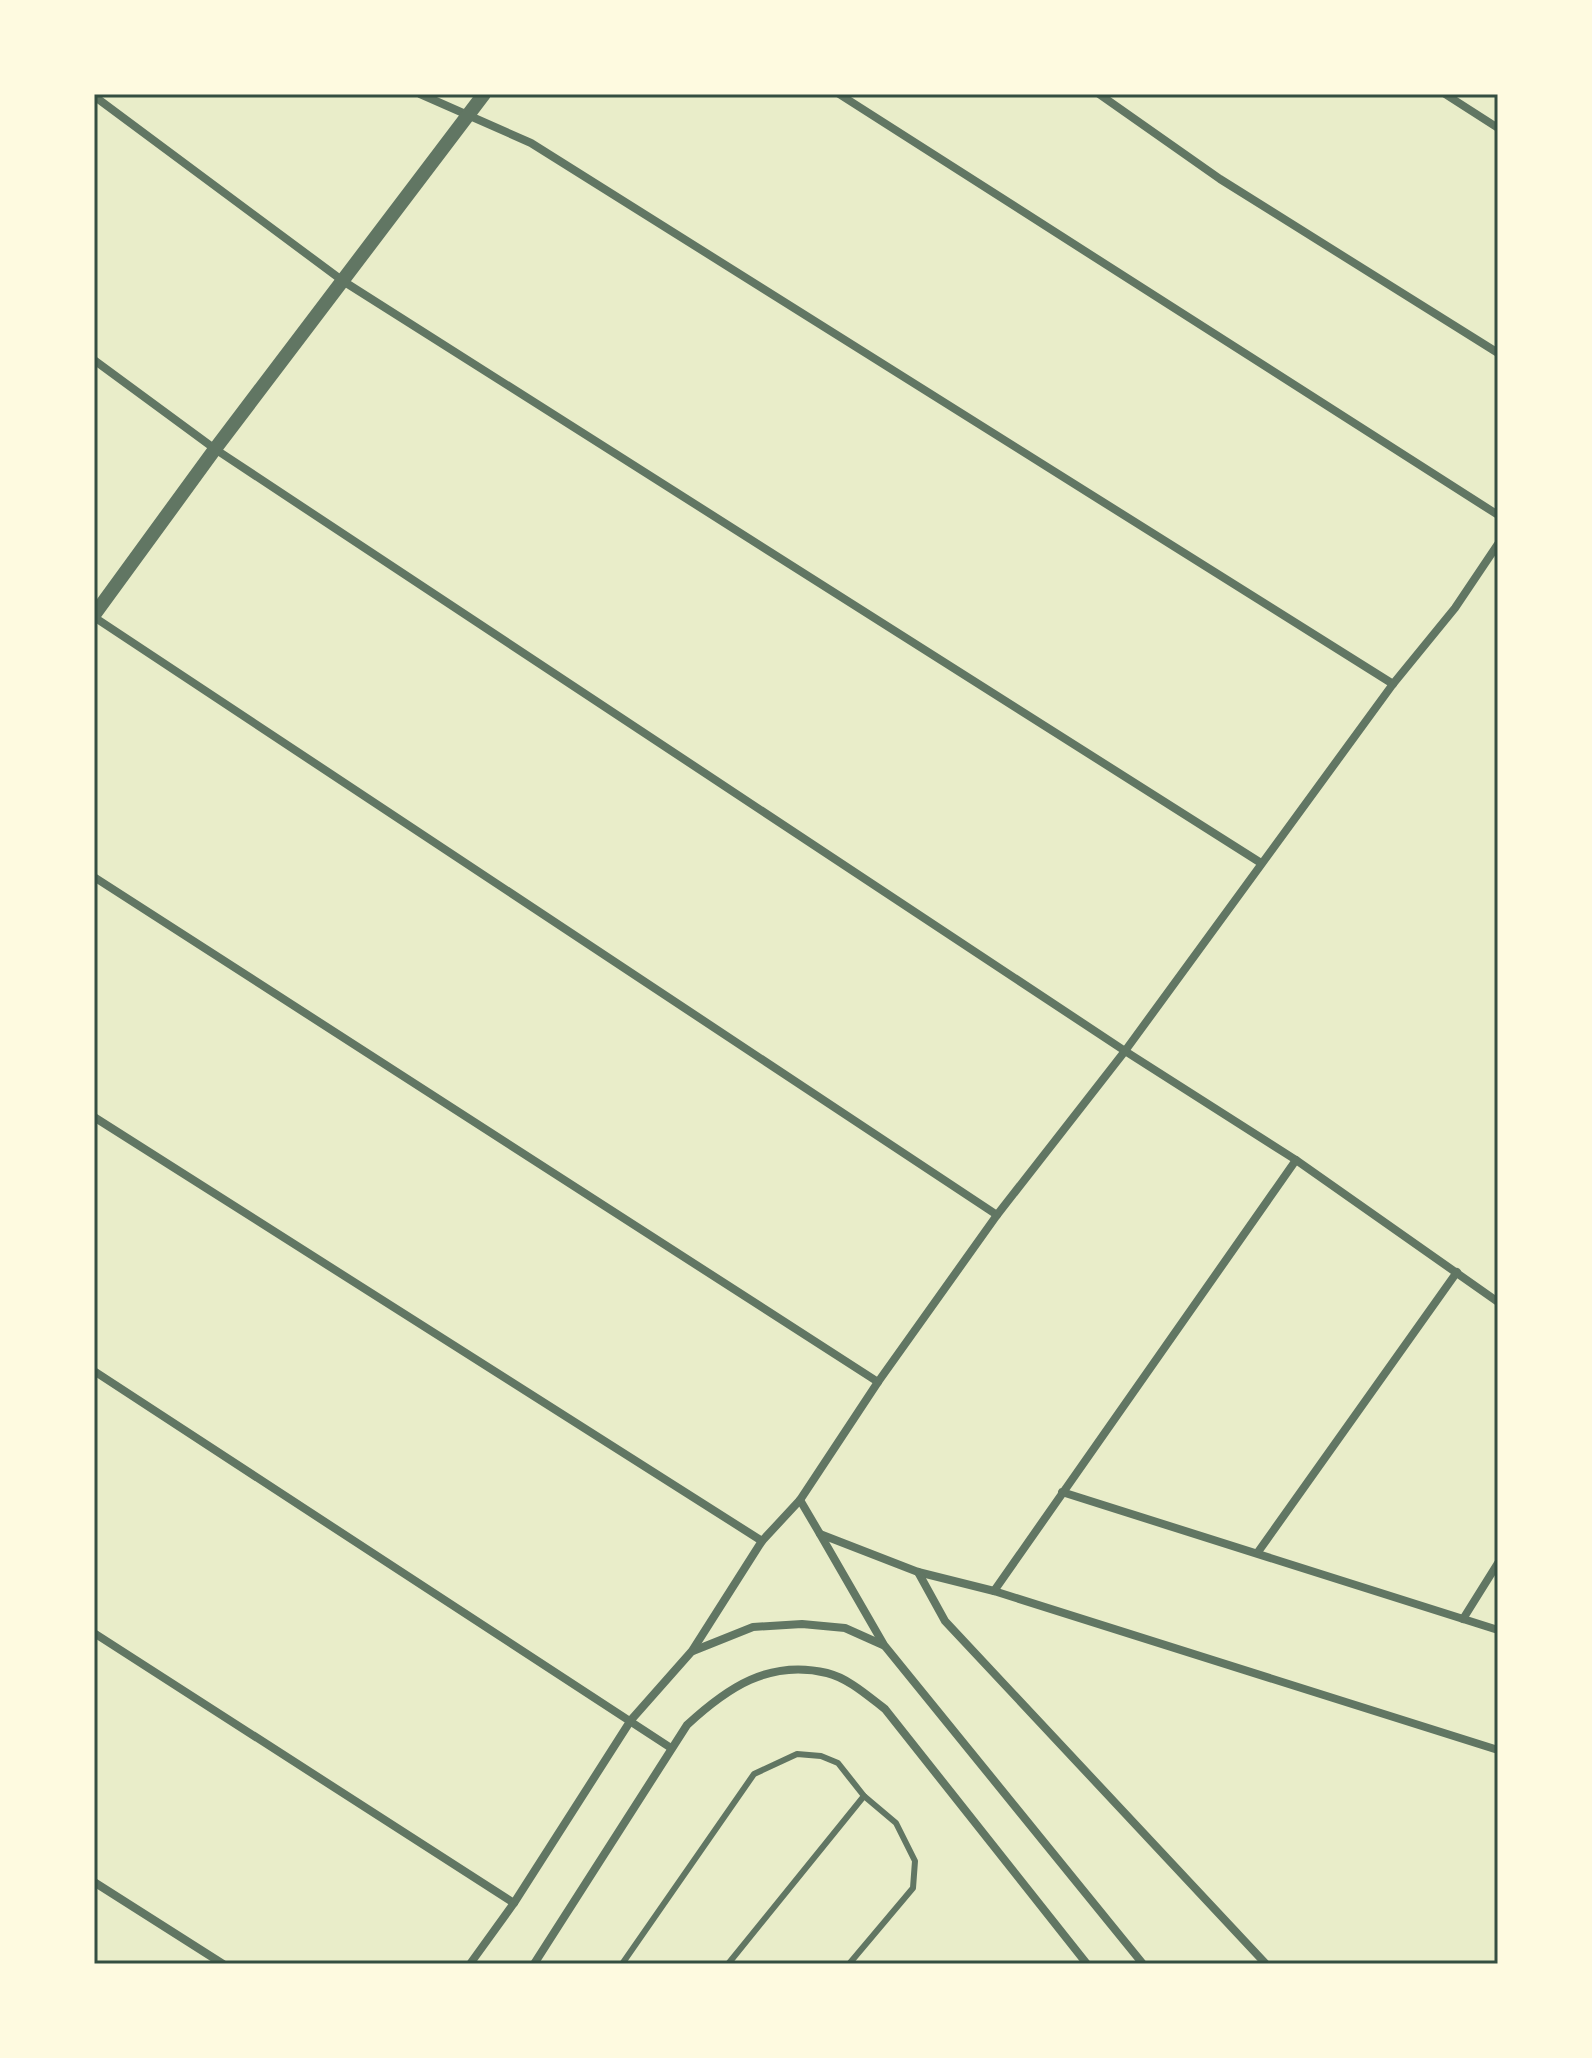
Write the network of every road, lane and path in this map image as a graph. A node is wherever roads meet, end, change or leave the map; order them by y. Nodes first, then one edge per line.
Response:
1 (420, 94) edge
2 (484, 94) edge
3 (839, 94) edge
4 (1099, 94) edge
5 (1445, 94) edge
6 (94, 96) edge
7 (466, 114) junction
8 (1498, 128) edge
9 (343, 281) junction
10 (1498, 353) edge
11 (94, 360) edge
12 (215, 449) junction
13 (1498, 515) edge
14 (1498, 544) edge
15 (94, 616) edge
16 (1393, 684) junction
17 (1261, 863) junction
18 (94, 877) edge
19 (1125, 1051) junction
20 (94, 1117) edge
21 (1296, 1160) junction
22 (997, 1215) junction
23 (1457, 1272) junction
24 (1497, 1298) edge
25 (94, 1371) edge
26 (878, 1382) junction
27 (1062, 1492) junction
28 (800, 1500) junction
29 (820, 1534) junction
30 (762, 1541) junction
31 (1258, 1552) junction
32 (1498, 1563) edge
33 (918, 1572) junction
34 (994, 1591) junction
35 (1463, 1619) junction
36 (1498, 1630) edge
37 (94, 1633) edge
38 (884, 1645) junction
39 (692, 1651) junction
40 (631, 1720) junction
41 (671, 1748) junction
42 (1498, 1750) edge
43 (864, 1796) junction
44 (94, 1882) edge
45 (514, 1903) junction
46 (223, 1964) edge
47 (470, 1964) edge
48 (534, 1964) edge
49 (622, 1964) edge
50 (728, 1964) edge
51 (849, 1964) edge
52 (1087, 1964) edge
53 (1143, 1964) edge
54 (1266, 1964) edge

1 - 7 street
2 - 7 street
3 - 13 street
4 - 10 street
5 - 8 street
6 - 9 street
7 - 9 street
7 - 16 street
9 - 12 street
9 - 17 street
11 - 12 street
12 - 15 street
12 - 19 street
14 - 16 street
15 - 22 street
16 - 17 street
17 - 19 street
18 - 26 street
19 - 21 street
19 - 22 street
20 - 30 street
21 - 23 street
21 - 27 street
22 - 26 street
23 - 24 street
23 - 31 street
25 - 40 street
26 - 28 street
27 - 31 street
27 - 34 street
28 - 29 street
28 - 30 street
29 - 33 street
29 - 38 street
30 - 39 street
31 - 35 street
32 - 35 street
33 - 34 street
33 - 54 street
34 - 42 street
35 - 36 street
37 - 45 street
38 - 39 street
38 - 53 street
39 - 40 street
40 - 41 street
40 - 45 street
41 - 48 street
41 - 52 street
43 - 49 lane
43 - 50 lane
43 - 51 lane
44 - 46 street
45 - 47 street

